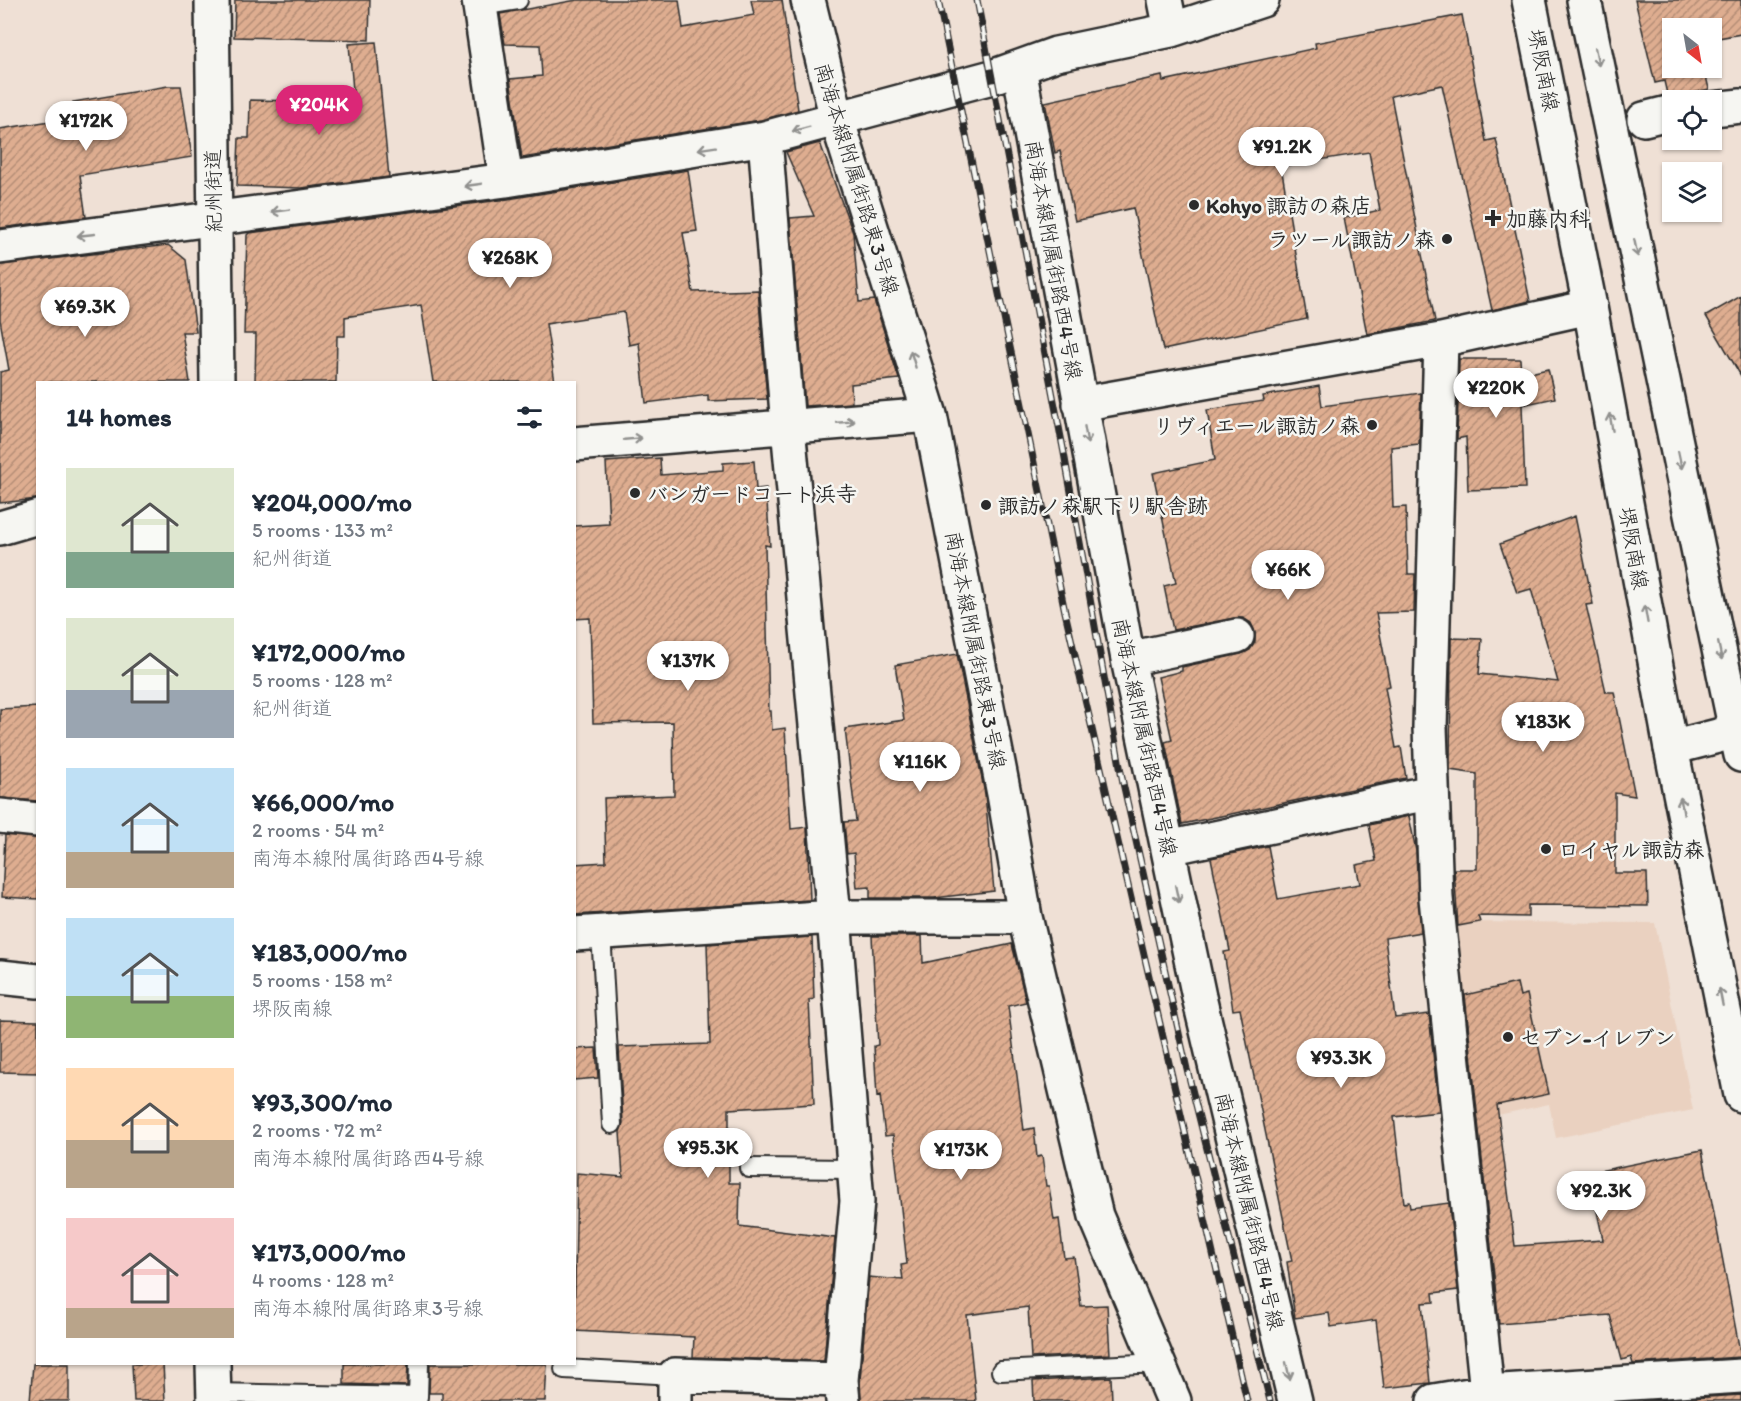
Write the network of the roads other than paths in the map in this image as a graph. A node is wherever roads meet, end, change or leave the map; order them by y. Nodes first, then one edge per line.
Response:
1 (212, 0) edge
2 (518, 0) edge
3 (808, 0) edge
4 (1262, 0) edge
5 (1529, 0) edge
6 (1584, 0) edge
7 (480, 3) edge
8 (1168, 15) edge
9 (1020, 68) junction
10 (1741, 106) edge
11 (1722, 108) edge
12 (837, 119) junction
13 (765, 138) junction
14 (506, 180) junction
15 (213, 220) junction
16 (0, 247) edge
17 (1590, 307) junction
18 (1441, 340) junction
19 (217, 381) edge
20 (1080, 404) junction
21 (930, 415) junction
22 (788, 427) junction
23 (576, 444) edge
24 (36, 518) edge
25 (0, 528) edge
26 (1237, 636) dead end
27 (1128, 659) junction
28 (1739, 738) edge
29 (1671, 748) junction
30 (1432, 792) junction
31 (0, 816) edge
32 (36, 820) edge
33 (1168, 848) junction
34 (834, 917) junction
35 (1026, 917) junction
36 (588, 933) edge
37 (0, 977) edge
38 (36, 981) edge
39 (1741, 1095) edge
40 (612, 1124) dead end
41 (749, 1168) dead end
42 (854, 1169) junction
43 (1159, 1363) junction
44 (419, 1365) edge
45 (564, 1369) dead end
46 (1001, 1371) dead end
47 (1741, 1376) edge
48 (214, 1386) edge
49 (675, 1388) edge
50 (842, 1391) edge
51 (1503, 1394) edge
52 (1174, 1401) edge
53 (1295, 1401) edge
54 (1434, 1401) edge

1 - 15 street, 紀州街道
2 - 7 lane
3 - 12 street, 南海本線附属街路東3号線
4 - 8 street
5 - 17 street, 堺阪南線
6 -> 28 street
7 - 14 street
8 - 9 street
9 - 12 street
9 - 20 street, 南海本線附属街路西4号線
10 - 11 street
12 -> 13 street
21 -> 12 street, 南海本線附属街路東3号線
13 -> 14 street
13 - 22 street
14 -> 15 street
15 -> 16 street
15 - 19 street, 紀州街道
17 - 18 street
29 -> 17 street, 堺阪南線
18 - 20 street
18 - 30 street
20 -> 27 street, 南海本線附属街路西4号線
22 -> 21 street
21 - 35 street, 南海本線附属街路東3号線
23 -> 22 street
22 - 34 street
24 - 25 street
26 - 27 street
27 - 33 street, 南海本線附属街路西4号線
28 - 29 street
39 -> 29 street, 堺阪南線
30 - 33 street
30 - 51 street
31 - 32 street
33 -> 53 street, 南海本線附属街路西4号線
34 - 35 street
34 - 36 street
34 - 42 street
35 - 43 street, 南海本線附属街路東3号線
36 - 40 lane
37 - 38 street
41 - 42 lane
42 - 50 street
43 - 46 lane
43 - 52 street, 南海本線附属街路東3号線
44 - 48 lane
45 - 49 lane
47 - 51 street
49 - 50 street
51 - 54 street

